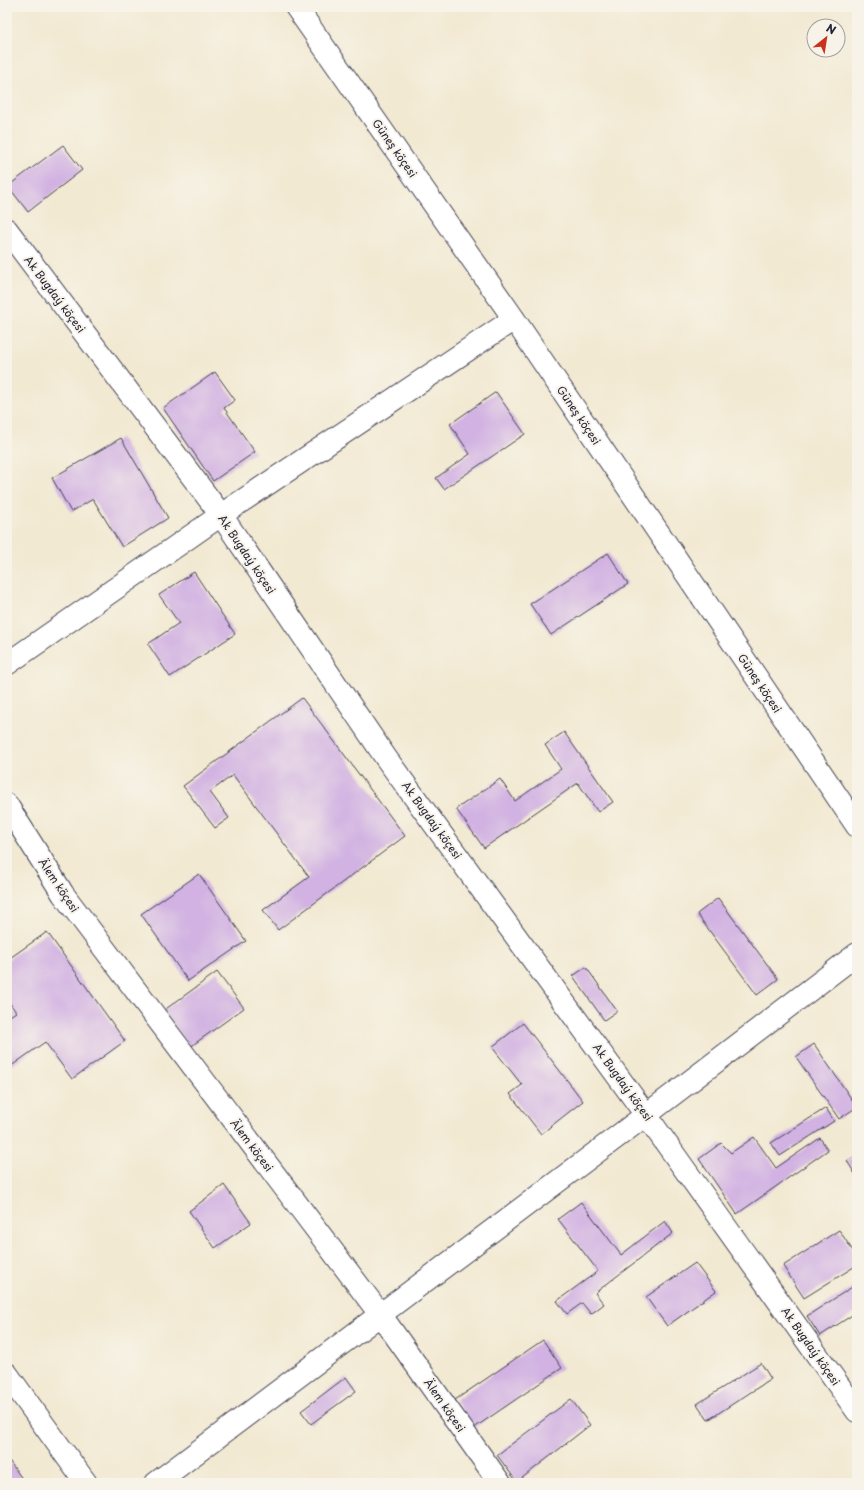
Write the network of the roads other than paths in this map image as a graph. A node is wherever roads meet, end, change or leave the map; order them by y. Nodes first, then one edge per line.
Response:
1 (296, 7) edge
2 (7, 230) edge
3 (514, 319) junction
4 (221, 515) junction
5 (7, 664) edge
6 (7, 805) edge
7 (857, 826) edge
8 (857, 954) edge
9 (646, 1115) junction
10 (380, 1314) junction
11 (7, 1374) edge
12 (857, 1411) edge
13 (86, 1483) edge
14 (156, 1483) edge
15 (500, 1483) edge

1 - 3 street, Güneş köçesi
2 - 4 street, Ak Bugdaý köçesi
3 - 4 street
3 - 7 street, Güneş köçesi
4 - 5 street
4 - 9 street, Ak Bugdaý köçesi
6 - 10 street, Älem köçesi
8 - 9 street
9 - 10 street
9 - 12 street, Ak Bugdaý köçesi
10 - 14 street
10 - 15 street, Älem köçesi
11 - 13 street

